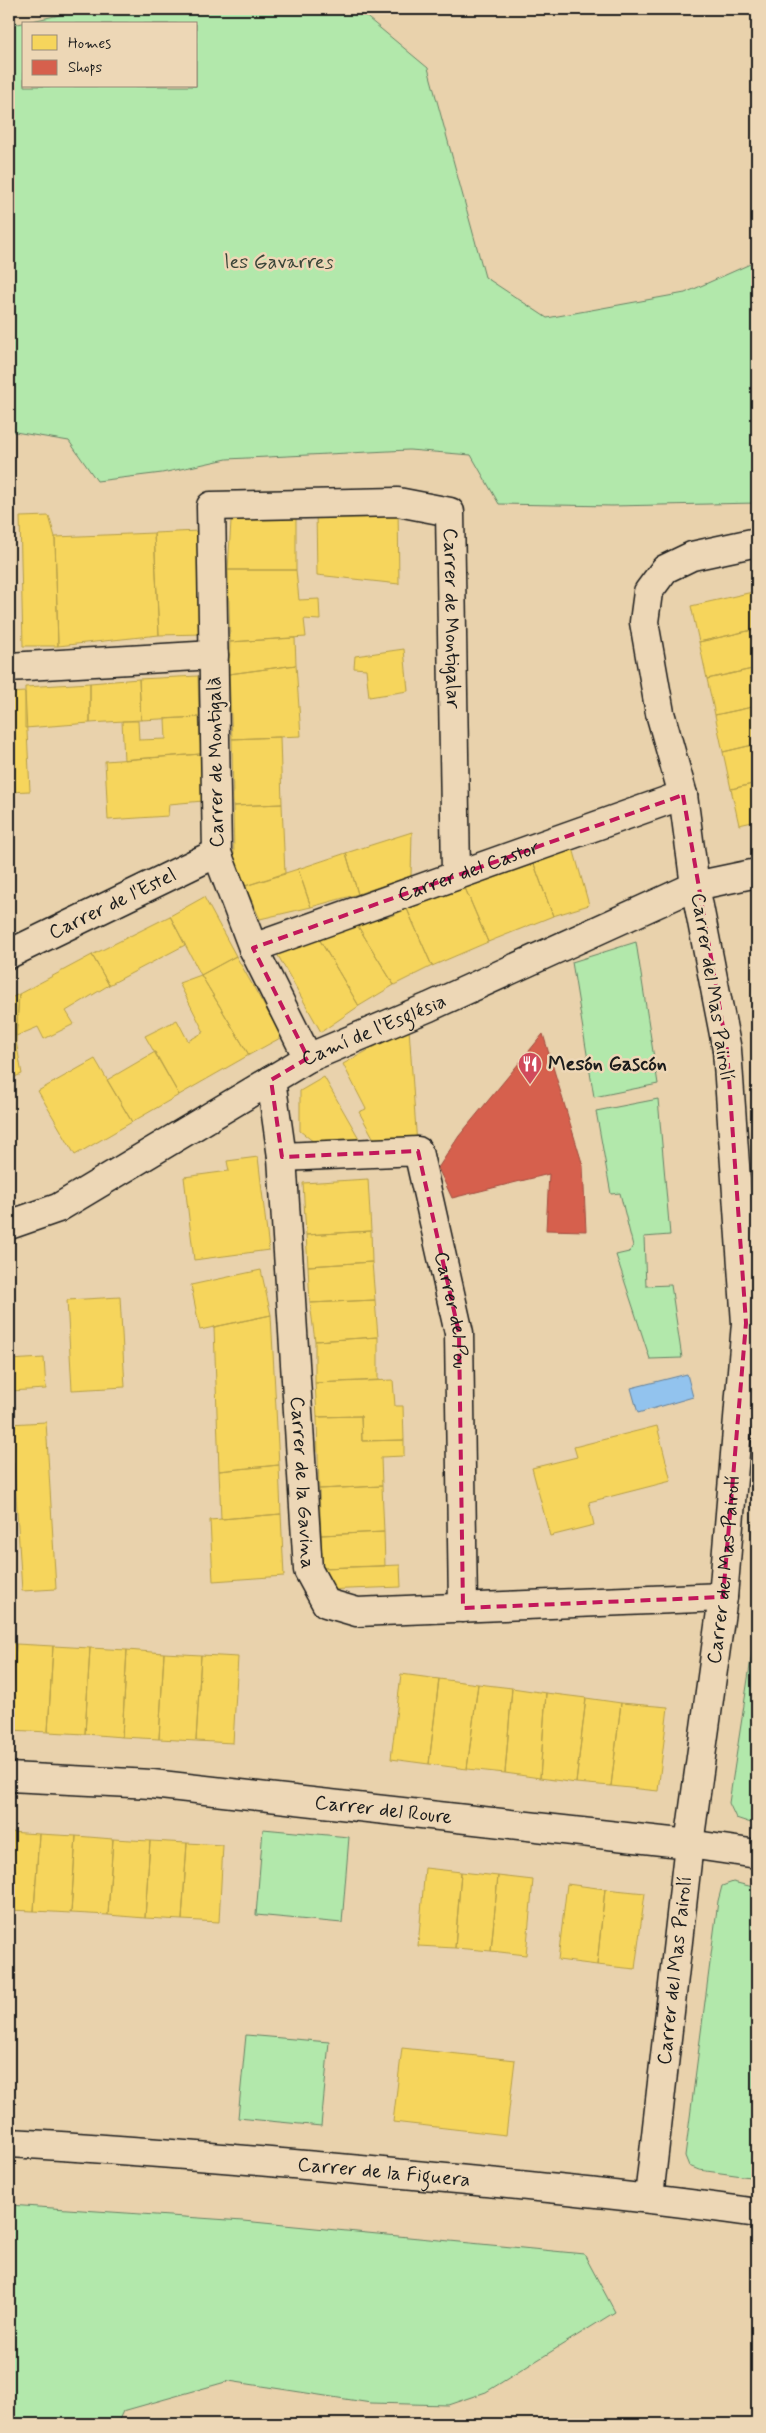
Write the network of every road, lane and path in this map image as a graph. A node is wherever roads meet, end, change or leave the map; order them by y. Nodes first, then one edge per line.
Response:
1 (211, 506) joint
2 (757, 542) edge
3 (214, 655) junction
4 (9, 667) edge
5 (683, 795) junction
6 (217, 853) junction
7 (757, 873) edge
8 (456, 874) junction
9 (695, 886) junction
10 (253, 948) junction
11 (9, 954) edge
12 (308, 1058) junction
13 (271, 1080) junction
14 (282, 1157) junction
15 (9, 1225) edge
16 (750, 1353) edge
17 (723, 1597) junction
18 (463, 1608) junction
19 (9, 1777) edge
20 (689, 1844) junction
21 (757, 1854) edge
22 (9, 2143) edge
23 (648, 2197) junction
24 (757, 2213) edge

1 - 3 street, Carrer de Montigalà
1 - 8 street, Carrer de Montigalar
2 - 5 street, Carrer del Mas Pairolí
3 - 4 street
3 - 6 street, Carrer de Montigalà
5 - 8 street, Carrer del Castor
5 - 9 street, Carrer del Mas Pairolí
6 - 10 street, Carrer de Montigalà
6 - 11 street, Carrer de l'Estel
7 - 9 street, Camí de l'Església
8 - 10 street, Carrer del Castor
9 - 12 street, Camí de l'Església
9 - 16 street, Carrer del Mas Pairolí
10 - 12 street, Carrer de Montigalà
12 - 13 street, Camí de l'Església
13 - 14 street, Carrer de la Gavina
13 - 15 street, Camí de l'Església
14 - 18 street, Carrer de la Gavina
14 - 18 street, Carrer del Pou
16 - 17 street, Carrer del Mas Pairolí
17 - 18 street, Carrer de la Gavina
17 - 20 street, Carrer del Mas Pairolí
19 - 20 street, Carrer del Roure
20 - 21 street, Carrer del Roure
20 - 23 street, Carrer del Mas Pairolí
22 - 23 street, Carrer de la Figuera
23 - 24 street, Carrer de la Figuera

